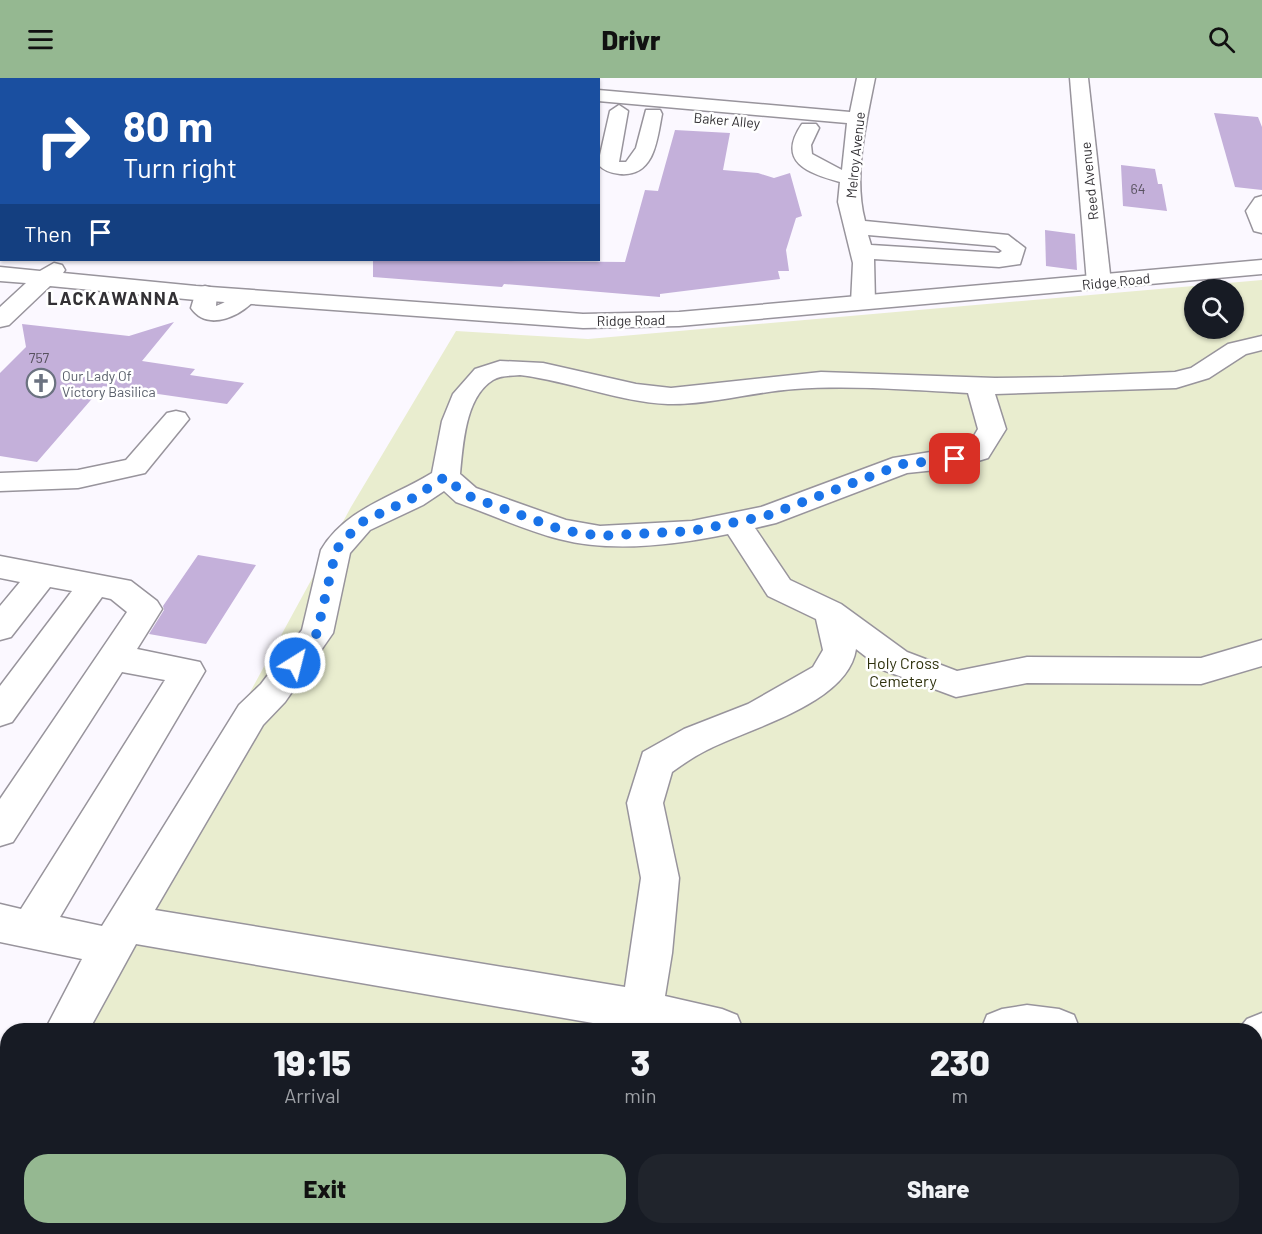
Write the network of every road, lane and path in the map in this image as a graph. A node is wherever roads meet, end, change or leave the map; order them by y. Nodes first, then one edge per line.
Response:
1 (603, 78) edge
2 (866, 78) edge
3 (1079, 78) edge
4 (600, 95) edge
5 (600, 109) edge
6 (620, 111) junction
7 (653, 114) junction
8 (858, 117) junction
9 (809, 128) junction
10 (851, 179) junction
11 (1262, 202) edge
12 (1262, 226) edge
13 (856, 227) junction
14 (861, 251) junction
15 (63, 261) edge
16 (1262, 267) edge
17 (0, 274) edge
18 (45, 278) junction
19 (1099, 283) junction
20 (864, 303) junction
21 (0, 320) edge
22 (1262, 343) edge
23 (980, 385) junction
24 (176, 419) dead end
25 (445, 477) junction
26 (0, 482) edge
27 (736, 523) junction
28 (0, 567) edge
29 (43, 575) junction
30 (95, 584) junction
31 (830, 612) junction
32 (0, 628) edge
33 (1262, 653) edge
34 (114, 658) junction
35 (0, 712) edge
36 (0, 830) edge
37 (15, 926) edge
38 (113, 940) junction
39 (638, 1020) edge
40 (70, 1023) edge
41 (664, 1023) edge

1 - 8 street
2 - 8 street, Melroy Avenue
3 - 19 street, Reed Avenue
4 - 8 street
5 - 6 street, Baker Alley
6 - 7 street, Baker Alley
6 - 7 street
7 - 9 street, Baker Alley
8 - 9 street, Baker Alley
8 - 10 street, Melroy Avenue
9 - 10 street
10 - 13 street, Melroy Avenue
11 - 12 street
13 - 14 street, Melroy Avenue
13 - 14 street
14 - 20 street, Melroy Avenue
15 - 18 street
16 - 19 street, Ridge Road
17 - 18 street
18 - 20 street, Ridge Road
18 - 21 street
19 - 20 street, Ridge Road
22 - 23 street
23 - 25 street
23 - 27 street
24 - 26 street
25 - 27 street
25 - 38 street
27 - 31 street
28 - 29 street
29 - 30 street
29 - 32 street
30 - 34 street
30 - 35 street
31 - 33 street
31 - 39 street
34 - 36 street
34 - 37 street
37 - 38 street
38 - 39 street
38 - 40 street
39 - 41 street

